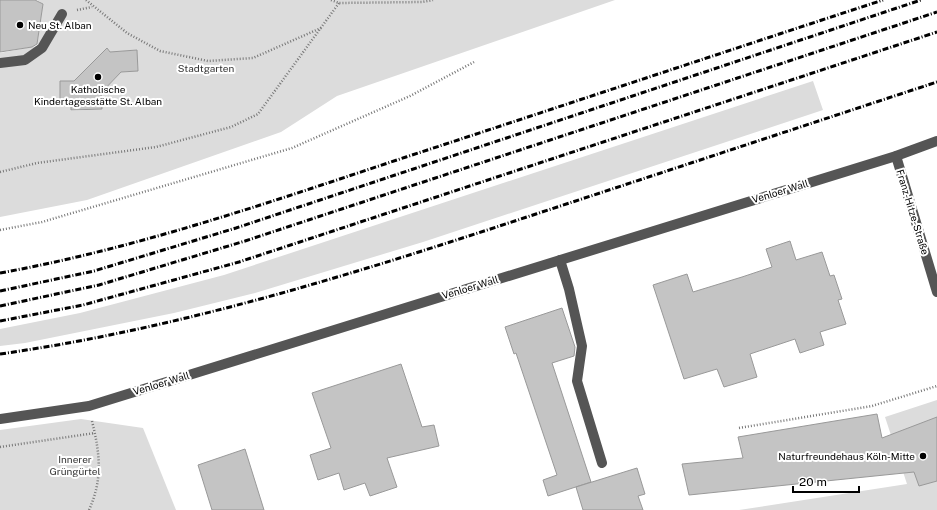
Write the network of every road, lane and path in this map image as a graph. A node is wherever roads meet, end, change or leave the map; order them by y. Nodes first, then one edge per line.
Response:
1 (86, 0) edge
2 (331, 0) edge
3 (433, 0) edge
4 (339, 3) junction
5 (62, 14) dead end
6 (322, 28) junction
7 (474, 62) dead end
8 (0, 63) edge
9 (937, 141) edge
10 (896, 156) junction
11 (0, 172) edge
12 (0, 230) edge
13 (560, 260) junction
14 (937, 292) edge
15 (937, 386) edge
16 (88, 406) junction
17 (0, 419) edge
18 (739, 428) dead end
19 (95, 433) junction
20 (0, 447) edge
21 (602, 463) dead end
22 (89, 510) edge

1 - 6 path
2 - 4 path
3 - 4 path
4 - 6 path
5 - 8 street
6 - 11 path
7 - 12 path
9 - 10 street, Venloer Wall
10 - 13 street, Venloer Wall
10 - 14 street, Franz-Hitze-Straße
13 - 16 street, Venloer Wall
13 - 21 street
15 - 18 path
16 - 17 street, Venloer Wall
16 - 19 path
19 - 20 path
19 - 22 path

